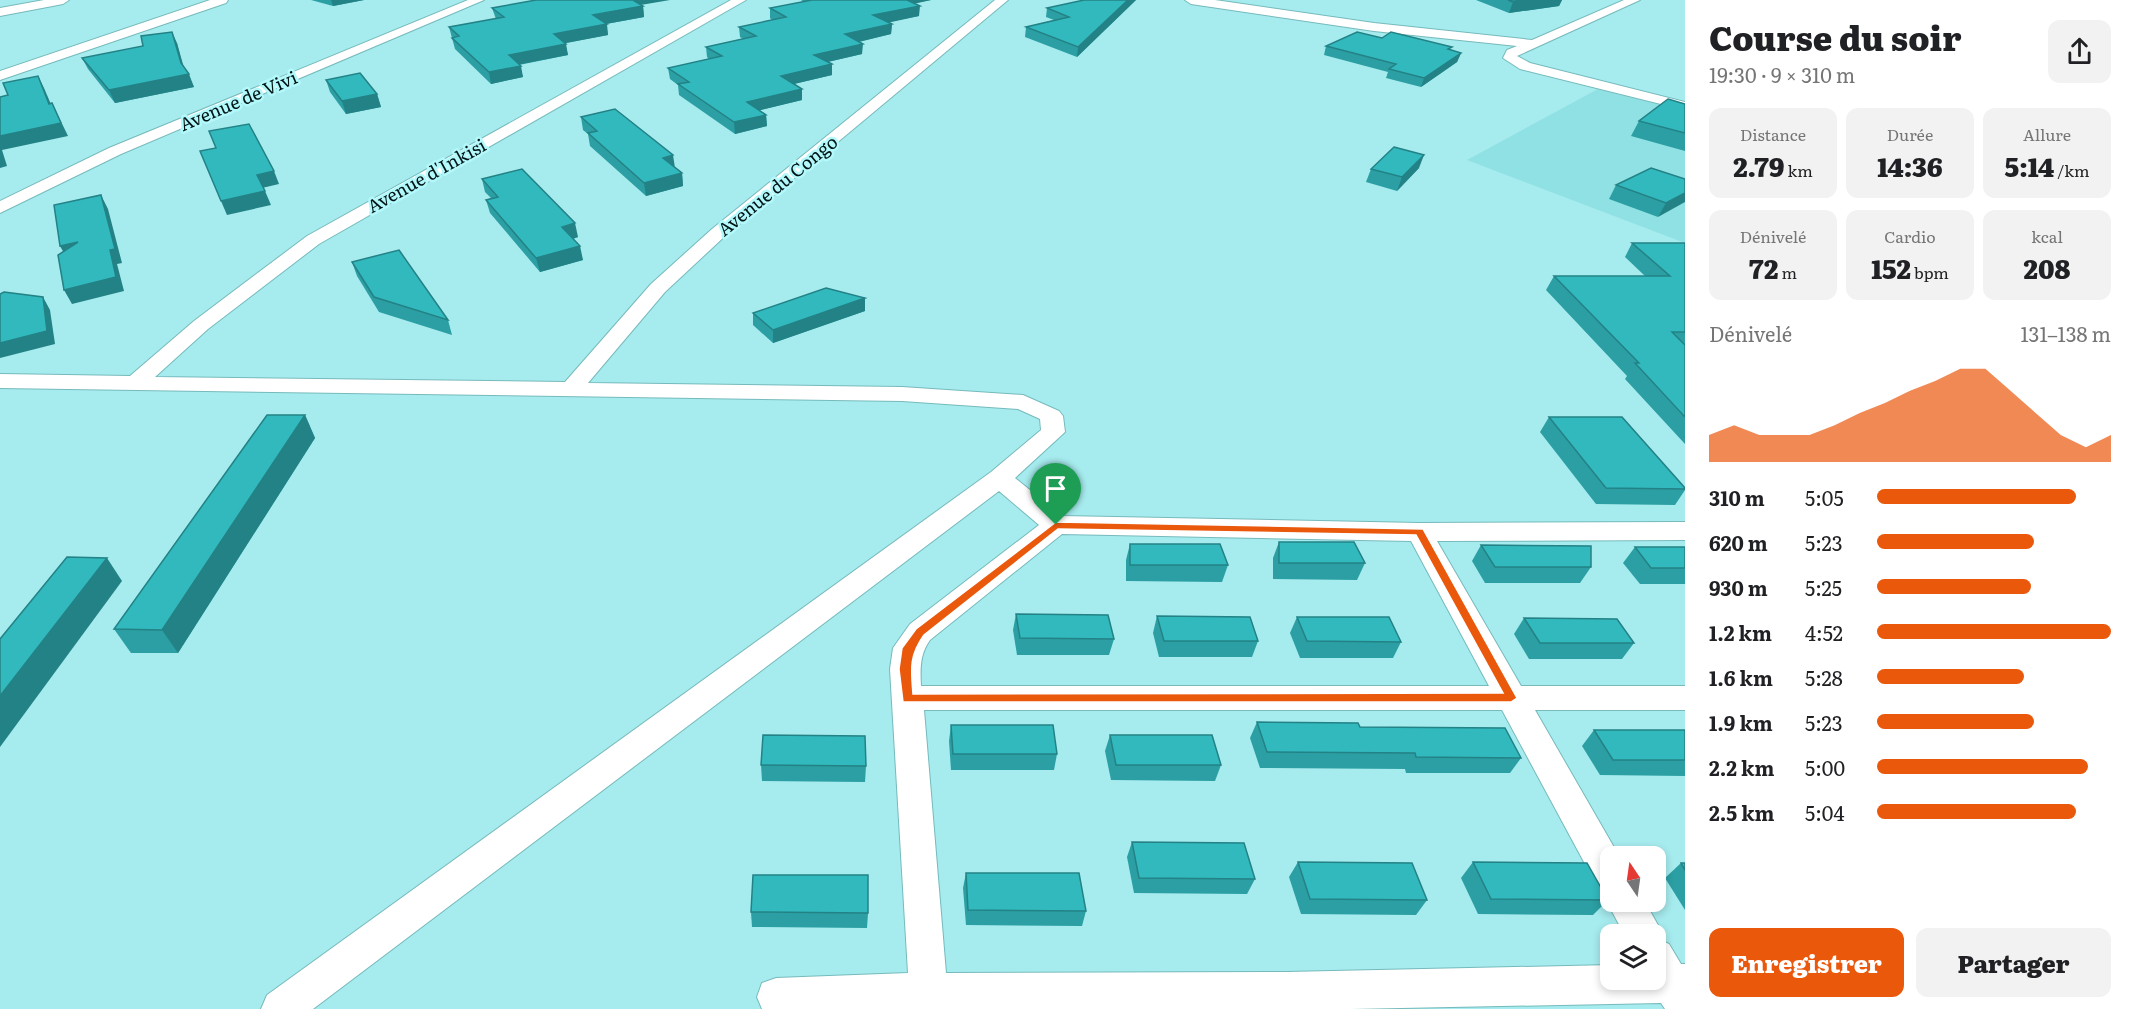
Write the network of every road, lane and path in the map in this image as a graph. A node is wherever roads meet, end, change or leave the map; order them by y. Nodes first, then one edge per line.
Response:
1 (63, 0) edge
2 (222, 0) edge
3 (478, 0) edge
4 (740, 0) edge
5 (1002, 0) edge
6 (1191, 0) edge
7 (1634, 0) edge
8 (0, 12) edge
9 (1535, 44) junction
10 (0, 76) edge
11 (1685, 106) edge
12 (0, 208) edge
13 (0, 381) edge
14 (135, 382) junction
15 (571, 390) junction
16 (1000, 478) junction
17 (1056, 525) junction
18 (1685, 531) edge
19 (1419, 532) junction
20 (908, 698) junction
21 (1511, 698) junction
22 (1685, 698) edge
23 (1600, 856) edge
24 (1674, 982) edge
25 (776, 997) dead end
26 (1290, 1000) edge
27 (929, 1001) edge
28 (281, 1009) edge

1 - 8 street
2 - 10 street
3 - 12 street, Avenue de Vivi
4 - 14 street, Avenue d'Inkisi
5 - 15 street, Avenue du Congo
6 - 9 street
7 - 9 street
9 - 11 street
13 - 14 street
14 - 15 street
15 - 16 street
16 - 17 street
16 - 28 street
17 - 19 street
17 - 20 street
18 - 19 street
19 - 21 street
20 - 21 street
20 - 27 street
21 - 22 street
21 - 23 street
24 - 26 street
25 - 27 street
26 - 27 street

